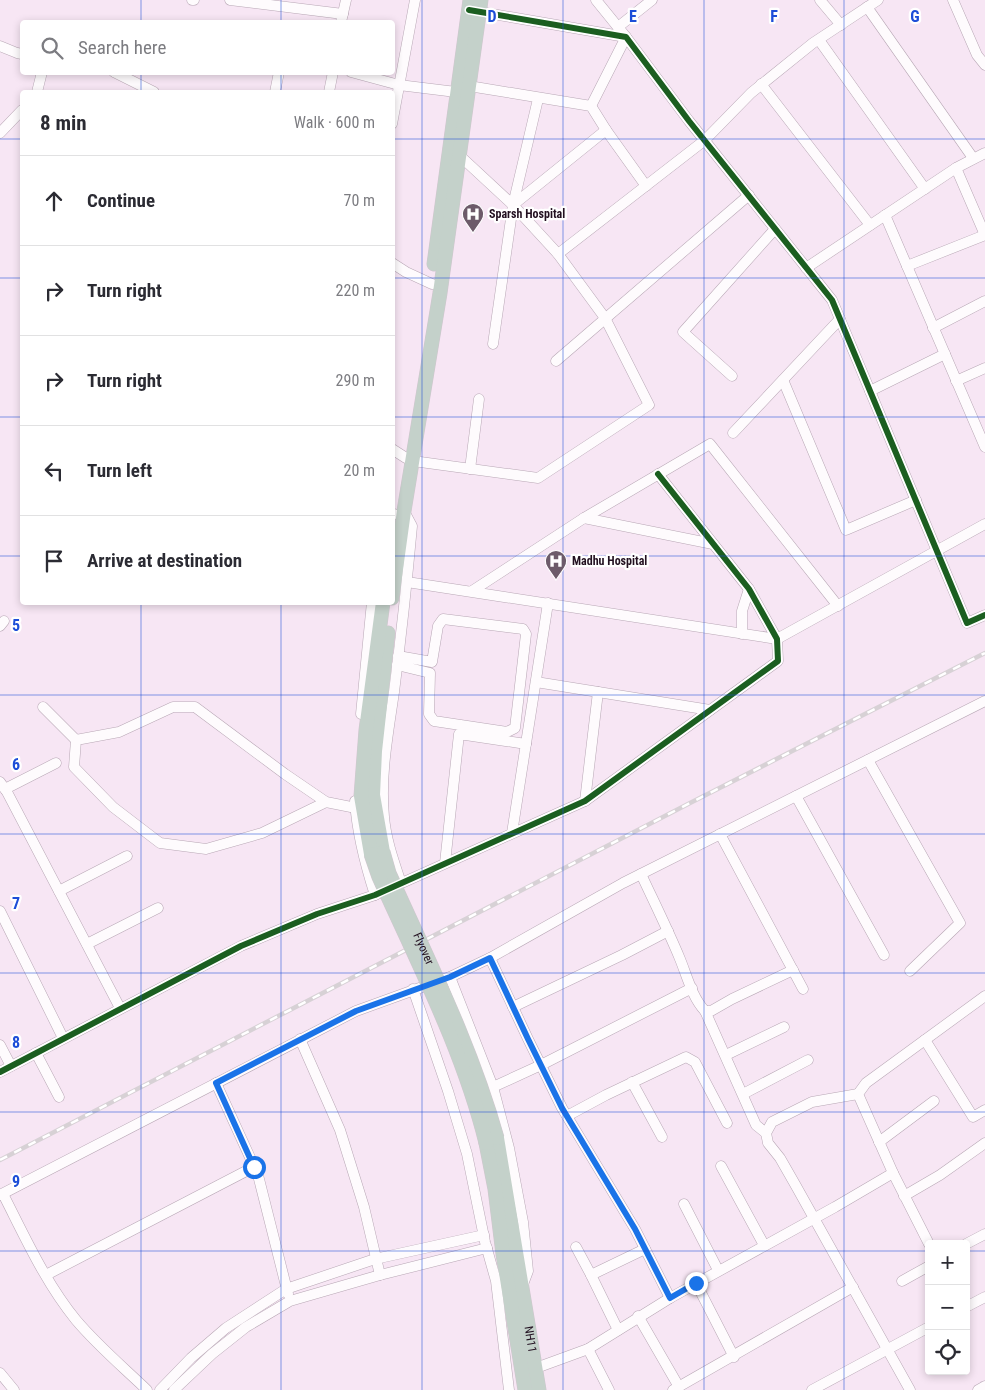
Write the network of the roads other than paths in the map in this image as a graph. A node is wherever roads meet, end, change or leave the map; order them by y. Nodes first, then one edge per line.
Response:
1 (230, 0) edge
2 (346, 0) edge
3 (415, 0) edge
4 (596, 0) edge
5 (652, 0) edge
6 (820, 0) edge
7 (878, 0) edge
8 (953, 0) edge
9 (475, 5) edge
10 (868, 7) junction
11 (342, 18) edge
12 (841, 24) junction
13 (618, 27) junction
14 (626, 37) junction
15 (818, 40) junction
16 (0, 46) edge
17 (20, 54) edge
18 (985, 66) edge
19 (41, 75) edge
20 (120, 75) edge
21 (279, 75) edge
22 (332, 75) edge
23 (362, 75) edge
24 (762, 84) junction
25 (399, 85) junction
26 (463, 89) junction
27 (38, 90) edge
28 (150, 90) edge
29 (276, 90) edge
30 (329, 90) edge
31 (538, 99) junction
32 (591, 106) junction
33 (395, 107) edge
34 (20, 112) edge
35 (606, 130) junction
36 (0, 133) edge
37 (705, 140) junction
38 (985, 153) edge
39 (459, 155) junction
40 (973, 158) junction
41 (956, 168) junction
42 (646, 186) junction
43 (925, 188) junction
44 (749, 195) junction
45 (514, 205) junction
46 (885, 215) junction
47 (870, 226) junction
48 (775, 228) junction
49 (985, 235) edge
50 (558, 254) junction
51 (395, 265) edge
52 (907, 266) junction
53 (806, 268) junction
54 (432, 284) junction
55 (985, 301) edge
56 (605, 318) junction
57 (840, 319) junction
58 (933, 328) junction
59 (493, 344) dead end
60 (945, 354) junction
61 (556, 361) dead end
62 (985, 368) edge
63 (732, 376) dead end
64 (783, 380) junction
65 (956, 381) junction
66 (870, 391) junction
67 (480, 399) dead end
68 (981, 426) edge
69 (734, 433) dead end
70 (985, 447) edge
71 (395, 451) edge
72 (410, 459) junction
73 (470, 469) junction
74 (658, 474) junction
75 (916, 500) junction
76 (396, 516) edge
77 (584, 518) junction
78 (985, 524) edge
79 (395, 542) edge
80 (713, 544) junction
81 (937, 550) junction
82 (407, 582) junction
83 (750, 589) junction
84 (472, 590) junction
85 (548, 603) junction
86 (372, 605) edge
87 (382, 605) edge
88 (392, 605) edge
89 (838, 606) junction
90 (985, 615) edge
91 (742, 634) junction
92 (777, 639) junction
93 (398, 661) junction
94 (536, 682) junction
95 (598, 692) junction
96 (985, 701) edge
97 (43, 707) dead end
98 (710, 710) junction
99 (76, 740) junction
100 (526, 744) junction
101 (868, 760) junction
102 (56, 763) dead end
103 (3, 786) edge
104 (796, 796) junction
105 (585, 801) junction
106 (326, 802) junction
107 (356, 808) junction
108 (512, 834) junction
109 (720, 834) junction
110 (390, 853) junction
111 (126, 856) dead end
112 (364, 862) junction
113 (445, 864) junction
114 (640, 874) junction
115 (401, 884) junction
116 (59, 891) junction
117 (375, 895) junction
118 (158, 908) dead end
119 (0, 911) edge
120 (668, 931) junction
121 (88, 944) junction
122 (884, 955) dead end
123 (490, 958) junction
124 (793, 970) junction
125 (910, 971) dead end
126 (450, 977) junction
127 (692, 988) junction
128 (413, 989) junction
129 (803, 989) dead end
130 (985, 996) edge
131 (513, 1007) junction
132 (120, 1008) junction
133 (706, 1011) junction
134 (784, 1027) dead end
135 (64, 1038) junction
136 (300, 1039) junction
137 (925, 1040) junction
138 (0, 1045) edge
139 (36, 1053) junction
140 (726, 1056) junction
141 (808, 1060) dead end
142 (541, 1065) junction
143 (11, 1066) junction
144 (0, 1072) edge
145 (632, 1082) junction
146 (216, 1083) junction
147 (493, 1087) junction
148 (744, 1094) junction
149 (858, 1094) junction
150 (59, 1097) dead end
151 (934, 1100) dead end
152 (985, 1110) edge
153 (567, 1116) junction
154 (727, 1123) dead end
155 (766, 1133) junction
156 (662, 1138) dead end
157 (491, 1140) junction
158 (879, 1142) junction
159 (985, 1143) edge
160 (721, 1166) dead end
161 (254, 1167) junction
162 (893, 1173) junction
163 (2, 1194) edge
164 (904, 1196) junction
165 (684, 1204) dead end
166 (814, 1218) junction
167 (985, 1234) edge
168 (484, 1235) junction
169 (927, 1240) edge
170 (970, 1242) edge
171 (764, 1245) junction
172 (576, 1247) dead end
173 (487, 1248) junction
174 (645, 1249) junction
175 (375, 1259) junction
176 (925, 1268) edge
177 (718, 1270) junction
178 (46, 1275) junction
179 (380, 1275) junction
180 (591, 1275) junction
181 (902, 1280) dead end
182 (496, 1281) junction
183 (696, 1283) junction
184 (286, 1288) junction
185 (515, 1288) junction
186 (854, 1288) junction
187 (985, 1297) edge
188 (670, 1298) junction
189 (290, 1301) junction
190 (970, 1305) edge
191 (638, 1316) junction
192 (925, 1329) edge
193 (618, 1330) junction
194 (588, 1349) junction
195 (888, 1349) junction
196 (734, 1356) junction
197 (536, 1368) junction
198 (0, 1373) edge
199 (985, 1386) edge
200 (676, 1388) edge
201 (819, 1388) edge
202 (14, 1390) edge
203 (147, 1390) edge
204 (160, 1390) edge
205 (174, 1390) edge
206 (509, 1390) edge
207 (525, 1390) edge
208 (539, 1390) edge
209 (609, 1390) edge
210 (910, 1390) edge
211 (978, 1390) edge

1 - 11 street
2 - 11 street
3 - 25 street
4 - 13 street
5 - 13 street
6 - 12 street
7 - 10 street
8 - 18 street
9 - 14 street
9 - 26 highway
10 - 12 street
10 - 40 street
12 - 15 street
13 - 14 street
14 - 32 street
14 - 37 street
15 - 24 street
15 - 43 street
16 - 17 street
19 - 27 street
20 - 28 street
21 - 29 street
22 - 30 street
23 - 25 street
24 - 37 street
24 - 47 street
25 - 26 street
25 - 33 street
26 - 31 street
26 - 39 highway
26 - 54 highway
31 - 32 street
31 - 45 street
32 - 35 street
34 - 36 street
35 - 42 street
35 - 45 street
37 - 42 street
37 - 44 street
38 - 40 street
39 - 45 street
39 - 72 highway
40 - 41 street
41 - 43 street
41 - 49 street
42 - 50 street
43 - 46 street
44 - 48 street
44 - 56 street
45 - 50 street
45 - 59 street
46 - 47 street
46 - 52 street
47 - 53 street
48 - 53 street
48 - 63 street
49 - 52 street
50 - 56 street
51 - 54 street
52 - 58 street
53 - 57 street
54 - 72 highway
55 - 58 street
56 - 61 street
56 - 73 street
57 - 64 street
57 - 66 street
58 - 60 street
60 - 65 street
60 - 66 street
62 - 65 street
64 - 69 street
64 - 75 street
65 - 68 street
66 - 75 street
67 - 73 street
68 - 70 street
71 - 72 street
72 - 73 street
72 - 76 highway
74 - 77 street
74 - 80 street
74 - 89 street
75 - 81 street
76 - 79 highway
76 - 82 street
77 - 80 street
77 - 84 street
78 - 81 street
80 - 83 street
81 - 89 street
81 - 90 street
82 - 84 street
82 - 93 street
83 - 91 street
83 - 92 street
84 - 85 street
85 - 91 street
85 - 94 street
86 - 107 street
87 - 157 highway, Flyover, bridge
88 - 157 highway, Flyover, bridge
89 - 92 street
91 - 92 street
92 - 98 street
93 - 93 street
93 - 110 street
94 - 95 street
94 - 100 street
95 - 98 street
95 - 105 street
96 - 101 street
97 - 99 street
98 - 105 street
99 - 106 street
99 - 106 street
100 - 108 street
100 - 113 street
101 - 104 street
101 - 125 street
102 - 103 street
103 - 116 street
104 - 109 street
104 - 122 street
105 - 108 street
106 - 107 street
107 - 112 street
108 - 113 street
109 - 114 street
109 - 124 street
110 - 112 street
110 - 115 street
111 - 116 street
112 - 117 street
113 - 115 street
114 - 120 street
114 - 123 street
115 - 117 street
116 - 121 street
117 - 132 street
118 - 121 street
119 - 135 street
120 - 127 street
120 - 131 street
121 - 132 street
123 - 126 street
123 - 131 street
124 - 129 street
124 - 133 street
126 - 128 street
126 - 147 street
127 - 133 street
127 - 142 street
128 - 136 street
128 - 168 street
130 - 137 street
131 - 142 street
132 - 135 street
133 - 140 street
134 - 140 street
135 - 139 street
136 - 146 street
136 - 175 street
137 - 149 street
137 - 152 street
138 - 143 street
139 - 143 street
139 - 150 street
140 - 148 street
141 - 148 street
142 - 147 street
142 - 153 street
143 - 144 street
145 - 153 street
145 - 154 street
145 - 156 street
146 - 161 street
146 - 163 street
147 - 185 street
148 - 155 street
149 - 155 street
149 - 158 street
151 - 158 street
153 - 174 street
155 - 166 street
157 - 185 highway, Flyover
158 - 162 street
159 - 164 street
160 - 171 street
161 - 178 street
161 - 184 street
162 - 164 street
162 - 166 street
163 - 178 street
164 - 169 street
165 - 177 street
166 - 171 street
166 - 186 street
167 - 170 street
168 - 173 street
168 - 175 street
171 - 177 street
172 - 180 street
173 - 179 street
173 - 182 street
174 - 180 street
174 - 188 street
175 - 179 street
175 - 184 street
176 - 181 street
177 - 183 street
178 - 203 street
179 - 189 street
180 - 193 street
182 - 185 street
182 - 206 street
183 - 188 street
183 - 196 street
184 - 189 street
184 - 204 street
185 - 197 highway, NH11
185 - 207 highway
186 - 195 street
186 - 196 street
187 - 190 street
188 - 191 street
189 - 205 street
191 - 193 street
191 - 200 street
192 - 195 street
193 - 194 street
194 - 197 street
194 - 209 street
195 - 201 street
195 - 210 street
196 - 200 street
197 - 208 highway, NH11
198 - 202 street
199 - 211 street

